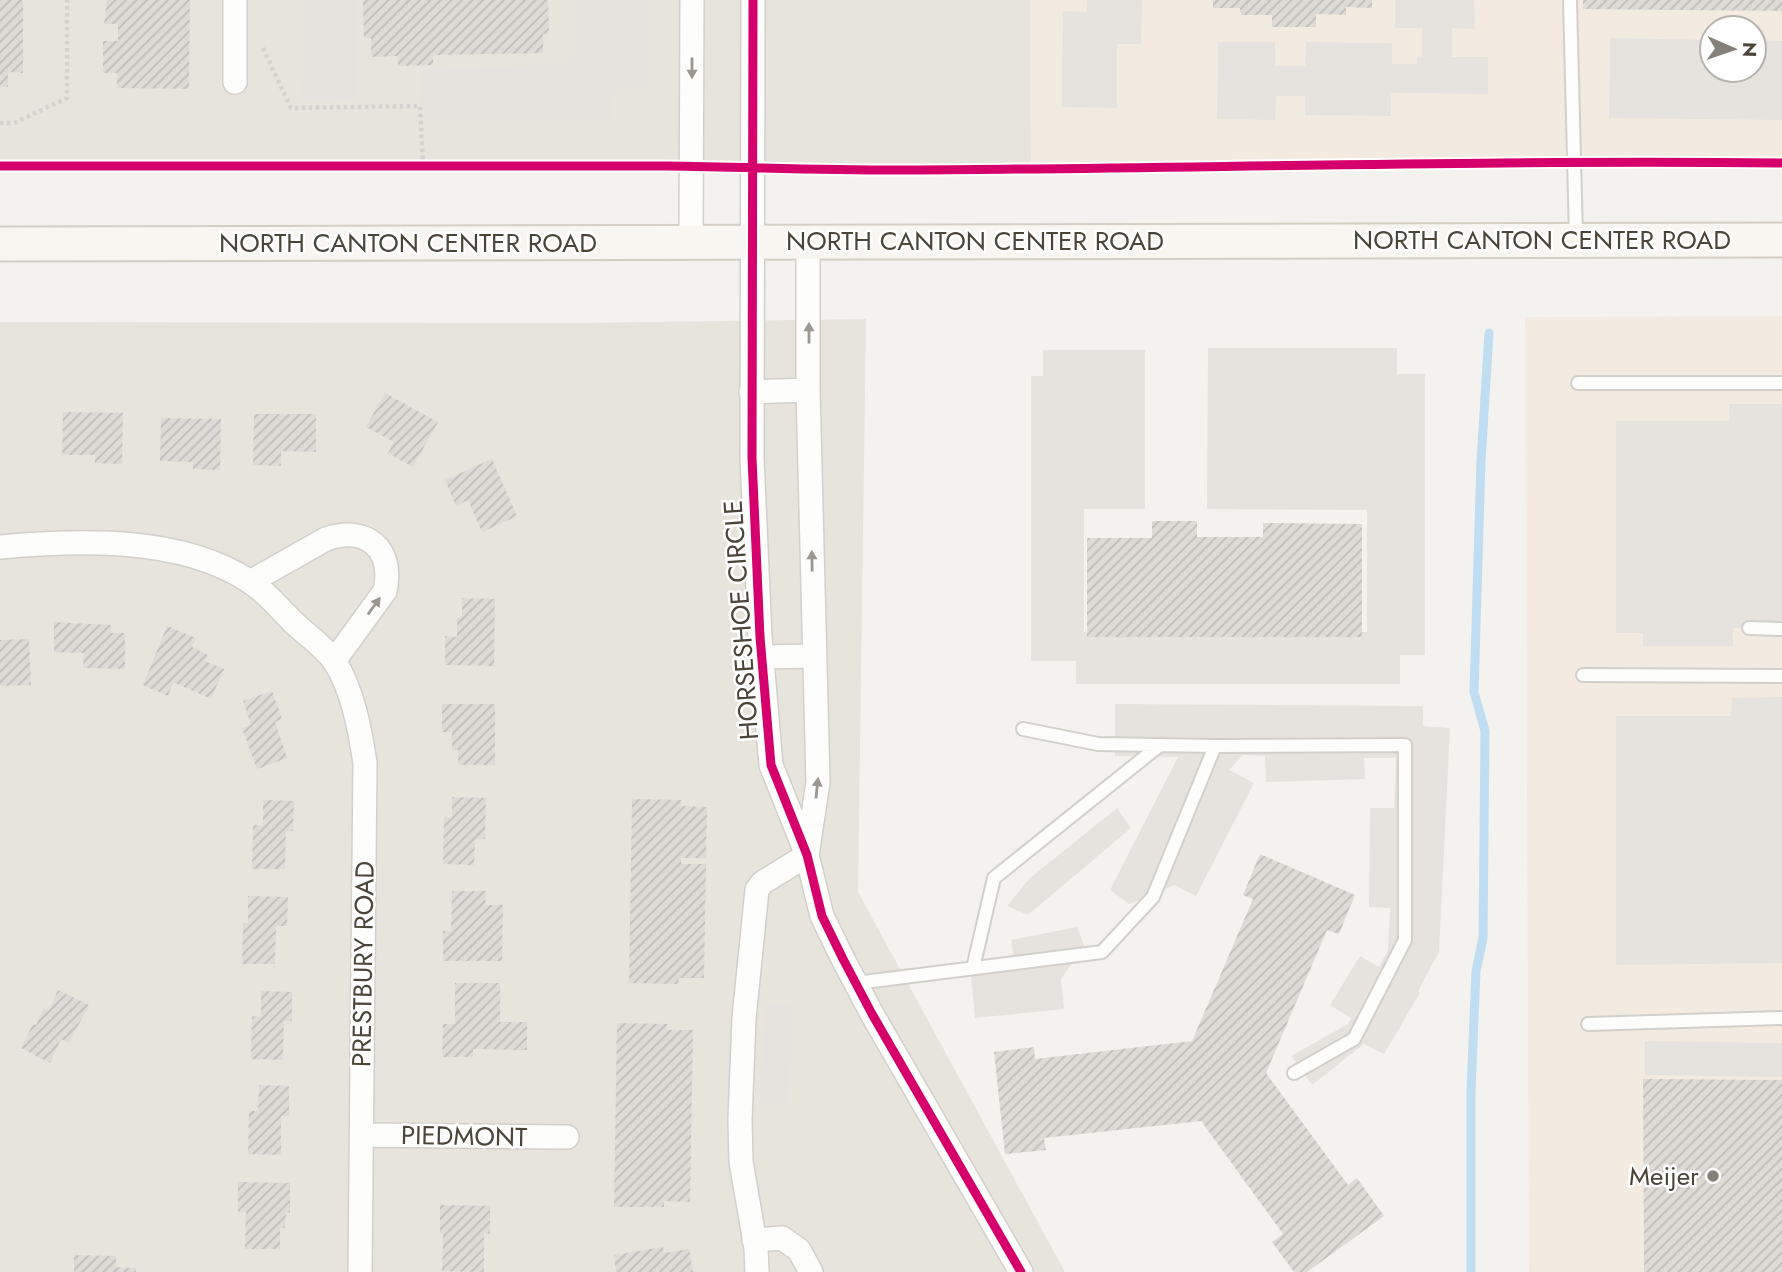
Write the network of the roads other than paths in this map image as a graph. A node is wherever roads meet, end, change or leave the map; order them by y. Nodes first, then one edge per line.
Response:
1 (235, 0) edge
2 (692, 0) edge
3 (752, 0) edge
4 (1570, 0) edge
5 (234, 82) dead end
6 (1782, 240) edge
7 (1576, 241) junction
8 (691, 242) junction
9 (753, 242) junction
10 (808, 242) junction
11 (0, 244) edge
12 (1578, 383) dead end
13 (1782, 383) edge
14 (808, 390) junction
15 (751, 392) junction
16 (0, 547) edge
17 (250, 582) junction
18 (1749, 628) dead end
19 (1782, 629) edge
20 (814, 656) junction
21 (762, 657) junction
22 (334, 661) junction
23 (1583, 675) dead end
24 (1782, 676) edge
25 (1023, 729) dead end
26 (1160, 746) junction
27 (1215, 746) junction
28 (807, 855) junction
29 (973, 968) junction
30 (856, 983) junction
31 (1782, 1018) edge
32 (1588, 1024) dead end
33 (1294, 1073) dead end
34 (362, 1135) junction
35 (567, 1137) dead end
36 (754, 1240) junction
37 (360, 1272) edge
38 (757, 1272) edge
39 (811, 1272) edge
40 (1021, 1272) edge

1 - 5 street
2 -> 8 street
3 - 9 street, HORSESHOE CIRCLE
4 - 7 lane
6 - 7 main road, NORTH CANTON CENTER ROAD
7 - 10 main road, NORTH CANTON CENTER ROAD
8 - 9 main road, NORTH CANTON CENTER ROAD
8 - 11 main road, NORTH CANTON CENTER ROAD
9 - 10 main road, NORTH CANTON CENTER ROAD
9 - 15 street, HORSESHOE CIRCLE
14 -> 10 street, HORSESHOE CIRCLE
12 - 13 lane
14 - 15 street
20 -> 14 street, HORSESHOE CIRCLE
15 - 21 street, HORSESHOE CIRCLE
16 - 17 street, PRESTBURY ROAD
17 - 22 street, PRESTBURY ROAD
22 -> 17 street
18 - 19 lane
20 - 21 street, HORSESHOE CIRCLE
28 -> 20 street, HORSESHOE CIRCLE
21 - 28 street, HORSESHOE CIRCLE
22 - 34 street, PRESTBURY ROAD
23 - 24 lane
25 - 26 lane
26 - 27 lane
26 - 29 lane
27 - 29 lane
27 - 33 lane
28 - 30 street, HORSESHOE CIRCLE
28 - 36 street
29 - 30 lane
30 - 40 street, HORSESHOE CIRCLE
31 - 32 lane
34 - 35 street, PIEDMONT
34 - 37 street, PRESTBURY ROAD
36 - 38 street
36 - 39 street

